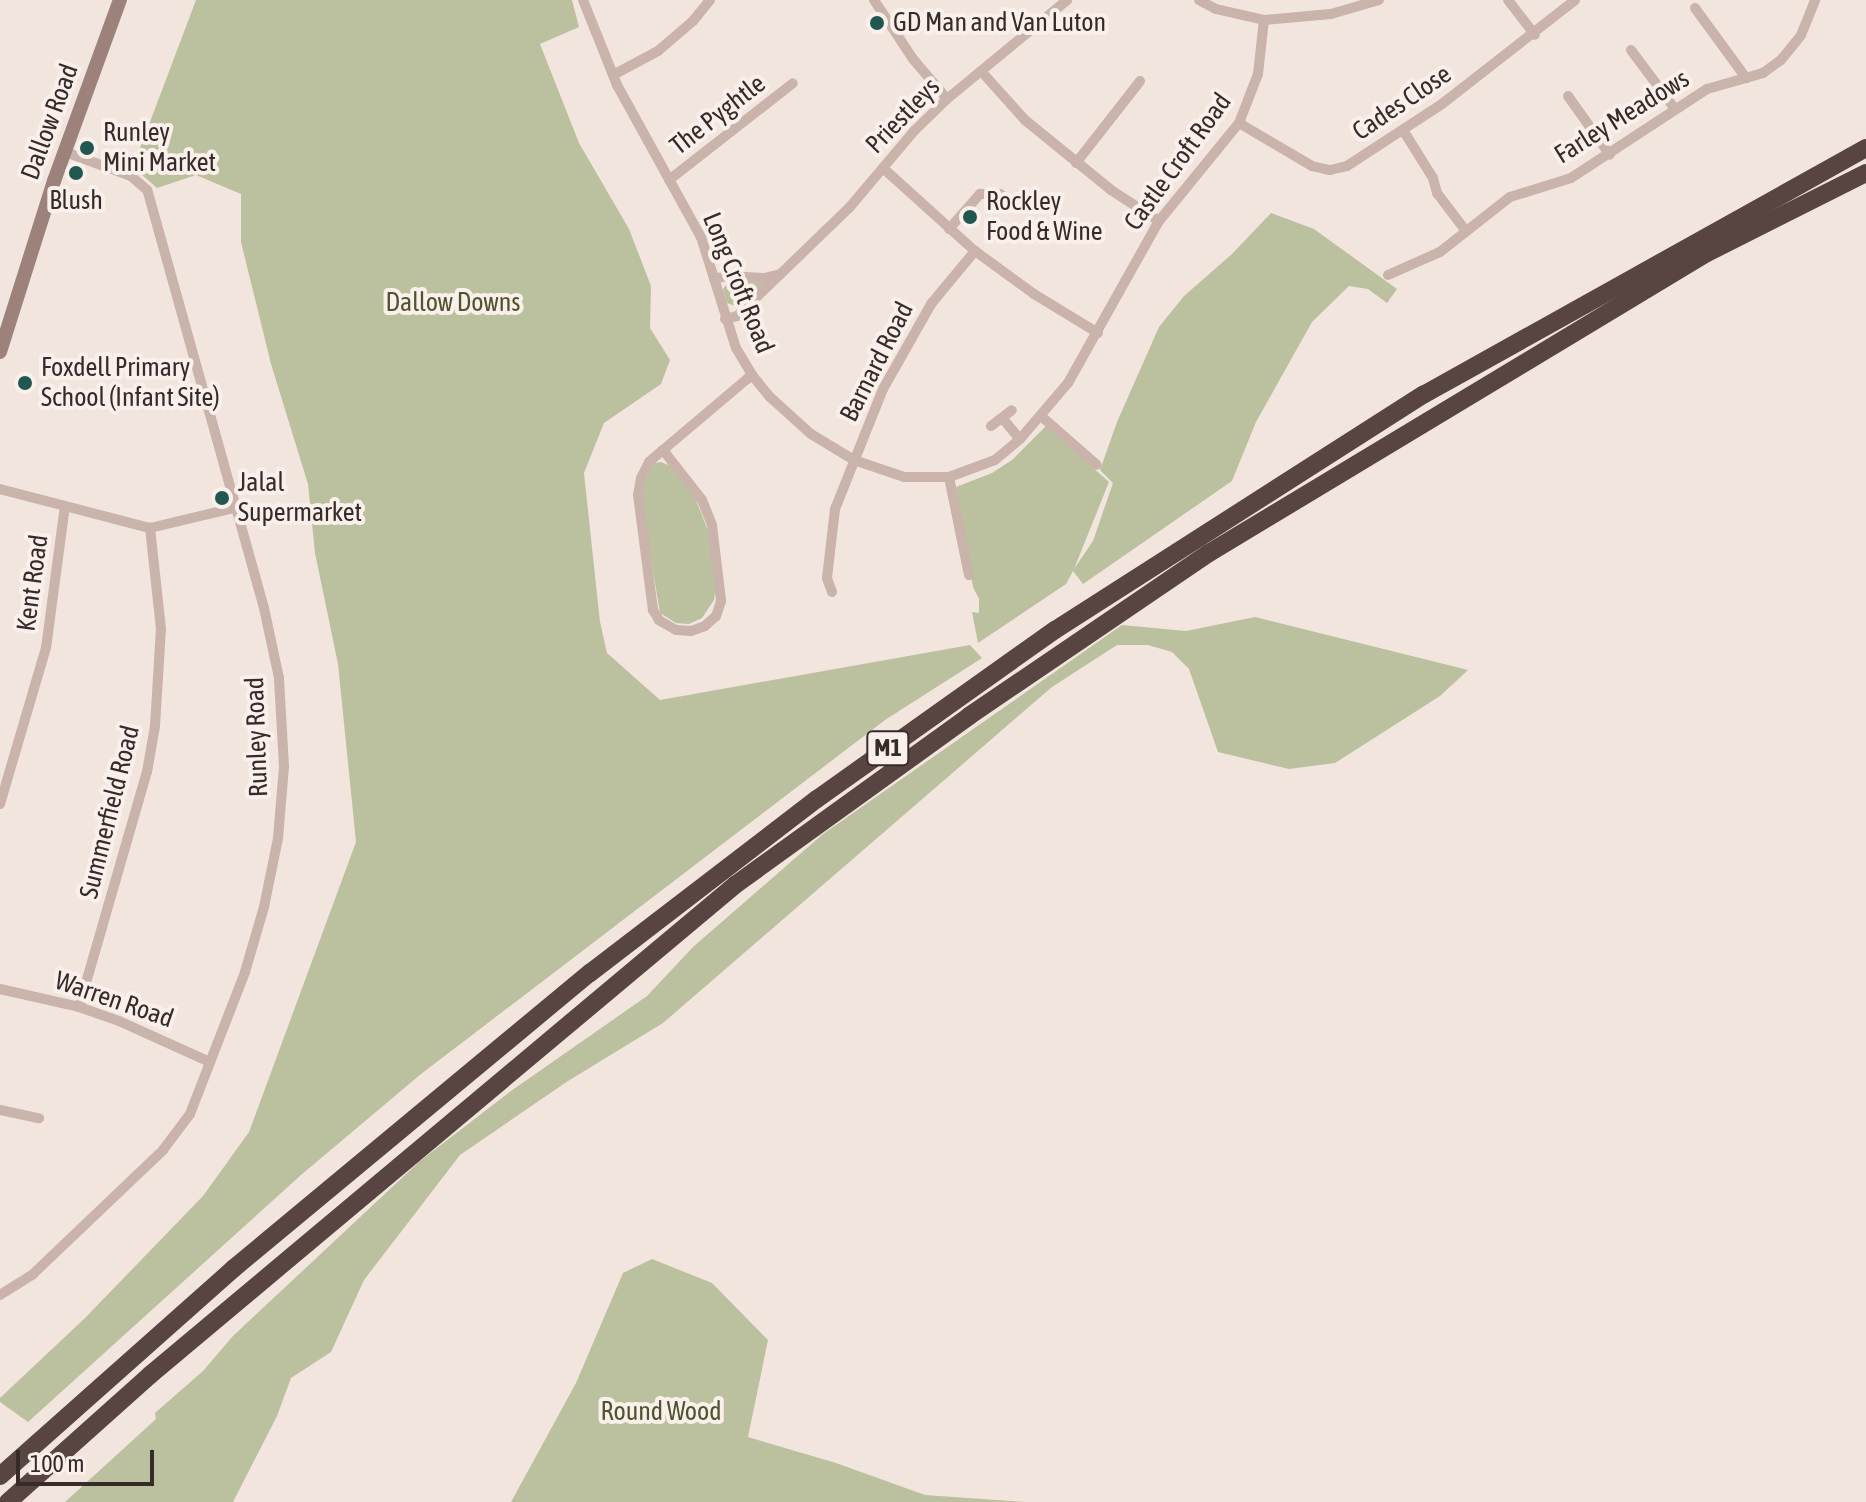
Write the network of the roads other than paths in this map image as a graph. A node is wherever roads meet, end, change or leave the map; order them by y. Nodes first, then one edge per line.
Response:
1 (120, 0) edge
2 (583, 0) edge
3 (710, 0) edge
4 (874, 0) edge
5 (1067, 0) edge
6 (1199, 0) edge
7 (1379, 0) edge
8 (1508, 0) edge
9 (1575, 0) edge
10 (1815, 0) edge
11 (1695, 8) dead end
12 (1264, 20) junction
13 (1535, 35) junction
14 (1631, 50) dead end
15 (981, 71) junction
16 (613, 75) junction
17 (1746, 78) junction
18 (1140, 81) dead end
19 (793, 83) dead end
20 (1568, 96) dead end
21 (947, 99) junction
22 (1675, 109) junction
23 (1239, 123) junction
24 (1403, 130) junction
25 (1866, 148) edge
26 (65, 152) junction
27 (1610, 155) junction
28 (1076, 163) junction
29 (883, 168) junction
30 (1866, 173) edge
31 (669, 180) junction
32 (1007, 199) dead end
33 (1159, 221) junction
34 (949, 229) junction
35 (1466, 231) junction
36 (975, 251) junction
37 (783, 273) junction
38 (1388, 275) dead end
39 (714, 279) junction
40 (725, 319) junction
41 (1098, 333) junction
42 (0, 352) edge
43 (752, 375) junction
44 (1012, 410) dead end
45 (1041, 416) junction
46 (1003, 419) junction
47 (991, 426) dead end
48 (1020, 439) junction
49 (663, 450) junction
50 (854, 460) junction
51 (1097, 465) dead end
52 (949, 477) junction
53 (0, 489) edge
54 (65, 506) junction
55 (238, 507) junction
56 (150, 528) junction
57 (969, 575) dead end
58 (832, 592) dead end
59 (0, 804) edge
60 (0, 989) edge
61 (79, 1007) junction
62 (210, 1062) junction
63 (0, 1110) edge
64 (39, 1118) dead end
65 (0, 1295) edge
66 (0, 1476) edge
67 (8, 1502) edge

1 - 26 street, Dallow Road
2 - 16 street, Long Croft Road
3 - 16 street
4 - 21 street
5 - 15 street, Priestleys
6 - 12 street
7 - 12 street
8 - 13 street
9 - 13 street, Cades Close
10 - 17 street, Farley Meadows
11 - 17 street
12 - 23 street, Castle Croft Road
13 - 24 street, Cades Close
14 - 22 street
15 - 21 street, Priestleys
15 - 28 street
16 - 31 street, Long Croft Road
17 - 22 street, Farley Meadows
18 - 28 street
19 - 31 street, The Pyghtle
20 - 27 street
21 - 29 street, Priestleys
22 - 27 street, Farley Meadows
23 - 24 street, Cades Close
23 - 33 street, Castle Croft Road
24 - 35 street
25 - 66 highway, M1
26 - 42 street, Dallow Road
26 - 55 street, Runley Road
27 - 35 street, Farley Meadows
28 - 33 street
29 - 34 street
29 - 37 street, Priestleys
30 - 67 highway, M1
31 - 39 street, Long Croft Road
32 - 34 street
33 - 41 street, Castle Croft Road
34 - 36 street
35 - 38 street, Farley Meadows
36 - 41 street
36 - 50 street, Barnard Road
37 - 39 street
37 - 40 street, Priestleys
39 - 40 street, Long Croft Road
40 - 43 street, Long Croft Road
41 - 45 street, Castle Croft Road
43 - 49 street
43 - 50 street, Long Croft Road
44 - 46 street
45 - 48 street, Castle Croft Road
45 - 51 street
46 - 47 street
46 - 48 street
48 - 52 street, Castle Croft Road
49 - 49 street
50 - 52 street, Castle Croft Road
50 - 58 street, Barnard Road
52 - 57 street
53 - 54 street
54 - 56 street
54 - 59 street, Kent Road
55 - 56 street
55 - 62 street, Runley Road
56 - 61 street, Summerfield Road
60 - 61 street, Warren Road
61 - 62 street, Warren Road
62 - 65 street, Runley Road
63 - 64 street

